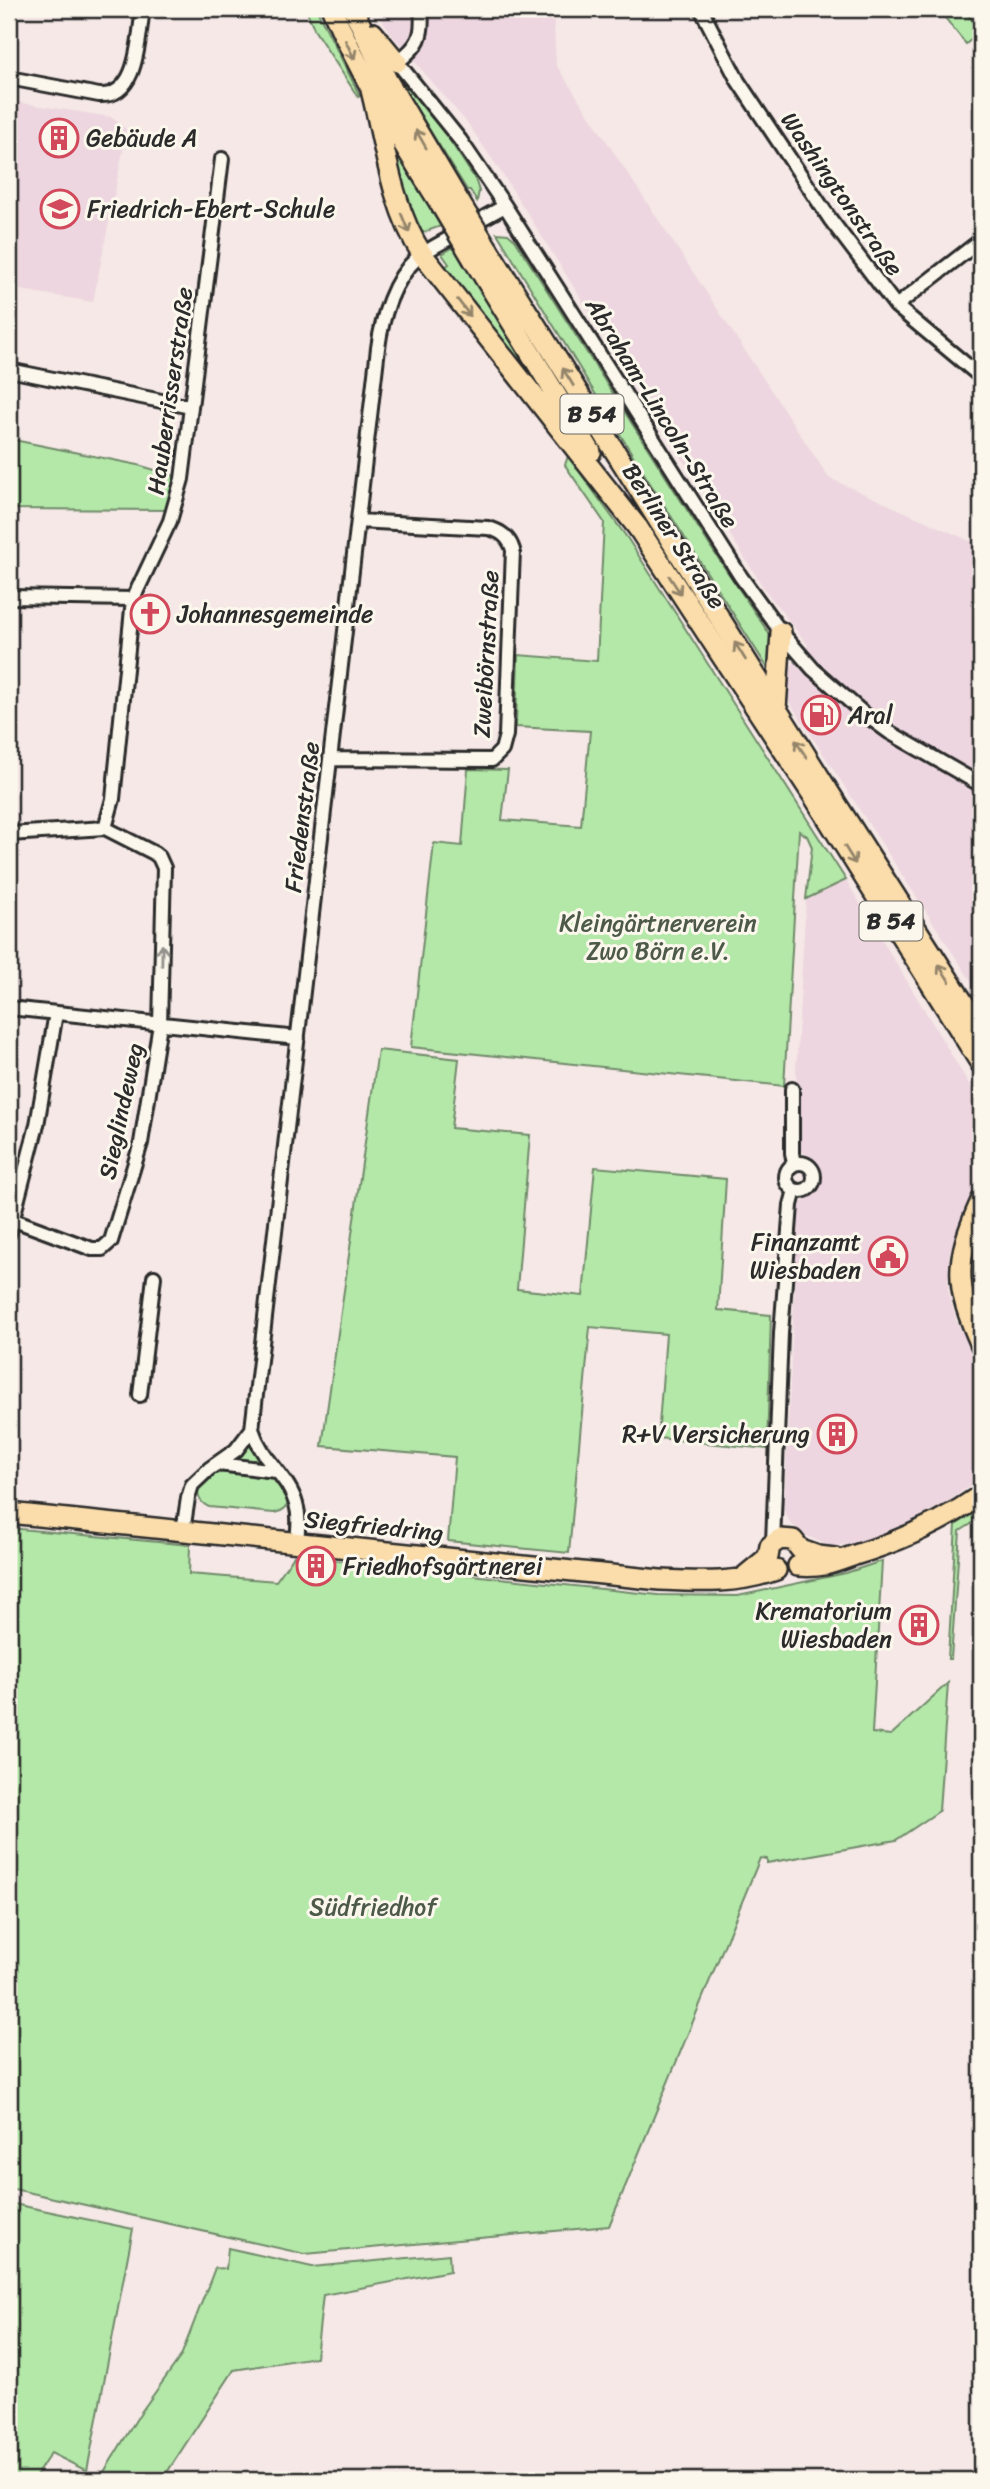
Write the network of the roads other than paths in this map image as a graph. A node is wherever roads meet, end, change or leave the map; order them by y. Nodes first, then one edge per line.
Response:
1 (143, 9) edge
2 (332, 9) edge
3 (354, 9) edge
4 (421, 9) edge
5 (701, 9) edge
6 (397, 62) junction
7 (9, 78) edge
8 (371, 90) junction
9 (222, 159) dead end
10 (449, 202) junction
11 (505, 206) junction
12 (485, 217) dead end
13 (450, 238) dead end
14 (981, 240) edge
15 (422, 254) junction
16 (481, 254) junction
17 (896, 306) junction
18 (9, 370) edge
19 (981, 377) edge
20 (191, 407) junction
21 (358, 521) junction
22 (638, 527) junction
23 (9, 597) edge
24 (132, 599) junction
25 (781, 632) junction
26 (776, 709) junction
27 (330, 759) junction
28 (981, 785) edge
29 (105, 828) junction
30 (9, 834) edge
31 (9, 1008) edge
32 (56, 1013) junction
33 (160, 1024) junction
34 (975, 1037) edge
35 (298, 1038) junction
36 (981, 1064) edge
37 (981, 1074) edge
38 (792, 1088) dead end
39 (794, 1164) junction
40 (795, 1190) junction
41 (981, 1201) edge
42 (11, 1227) edge
43 (154, 1277) dead end
44 (981, 1345) edge
45 (140, 1395) dead end
46 (252, 1429) junction
47 (218, 1464) junction
48 (276, 1471) junction
49 (981, 1495) edge
50 (9, 1513) edge
51 (183, 1531) junction
52 (297, 1542) junction
53 (784, 1554) junction

1 - 7 street
2 -> 8 main road, Berliner Straße / B 54
3 - 6 main road
10 -> 3 main road, Berliner Straße / B 54
4 - 6 street
5 - 17 street, Washingtonstraße
6 - 11 street, Abraham-Lincoln-Straße
8 - 10 main road, Berliner Straße / B 54
8 -> 15 main road
9 - 20 street, Hauberrisserstraße
10 - 16 main road, Berliner Straße / B 54, bridge
11 - 12 street
11 - 25 street, Abraham-Lincoln-Straße
13 - 15 street, Friedenstraße
14 - 17 street
15 - 21 street, Friedenstraße
15 -> 22 main road
16 - 22 main road, Berliner Straße / B 54
26 -> 16 main road, Berliner Straße / B 54
17 - 19 street, Washingtonstraße
18 - 20 street
20 - 24 street, Hauberrisserstraße
21 - 27 street, Friedenstraße
21 - 27 street, Zweibörnstraße
22 -> 34 main road, Berliner Straße / B 54
23 - 24 street
24 - 29 street, Hauberrisserstraße
25 - 26 main road
25 - 28 street, Abraham-Lincoln-Straße
34 -> 26 main road, Berliner Straße / B 54
27 - 35 street, Friedenstraße
29 - 30 street
33 -> 29 street, Sieglindeweg
31 - 32 street
32 - 33 street
32 - 42 street
33 - 35 street
33 - 42 street, Sieglindeweg
34 - 36 main road, B 54
34 - 37 main road
35 - 46 street, Friedenstraße
38 - 39 street
39 - 40 street
39 - 40 street
40 - 53 street
41 - 44 main road
43 - 45 street
46 - 47 street
46 - 48 street
47 - 48 street
47 - 51 street
48 - 52 street
49 - 53 main road, Siegfriedring
50 - 51 main road, Siegfriedring
51 - 52 main road, Siegfriedring
52 - 53 main road, Siegfriedring

